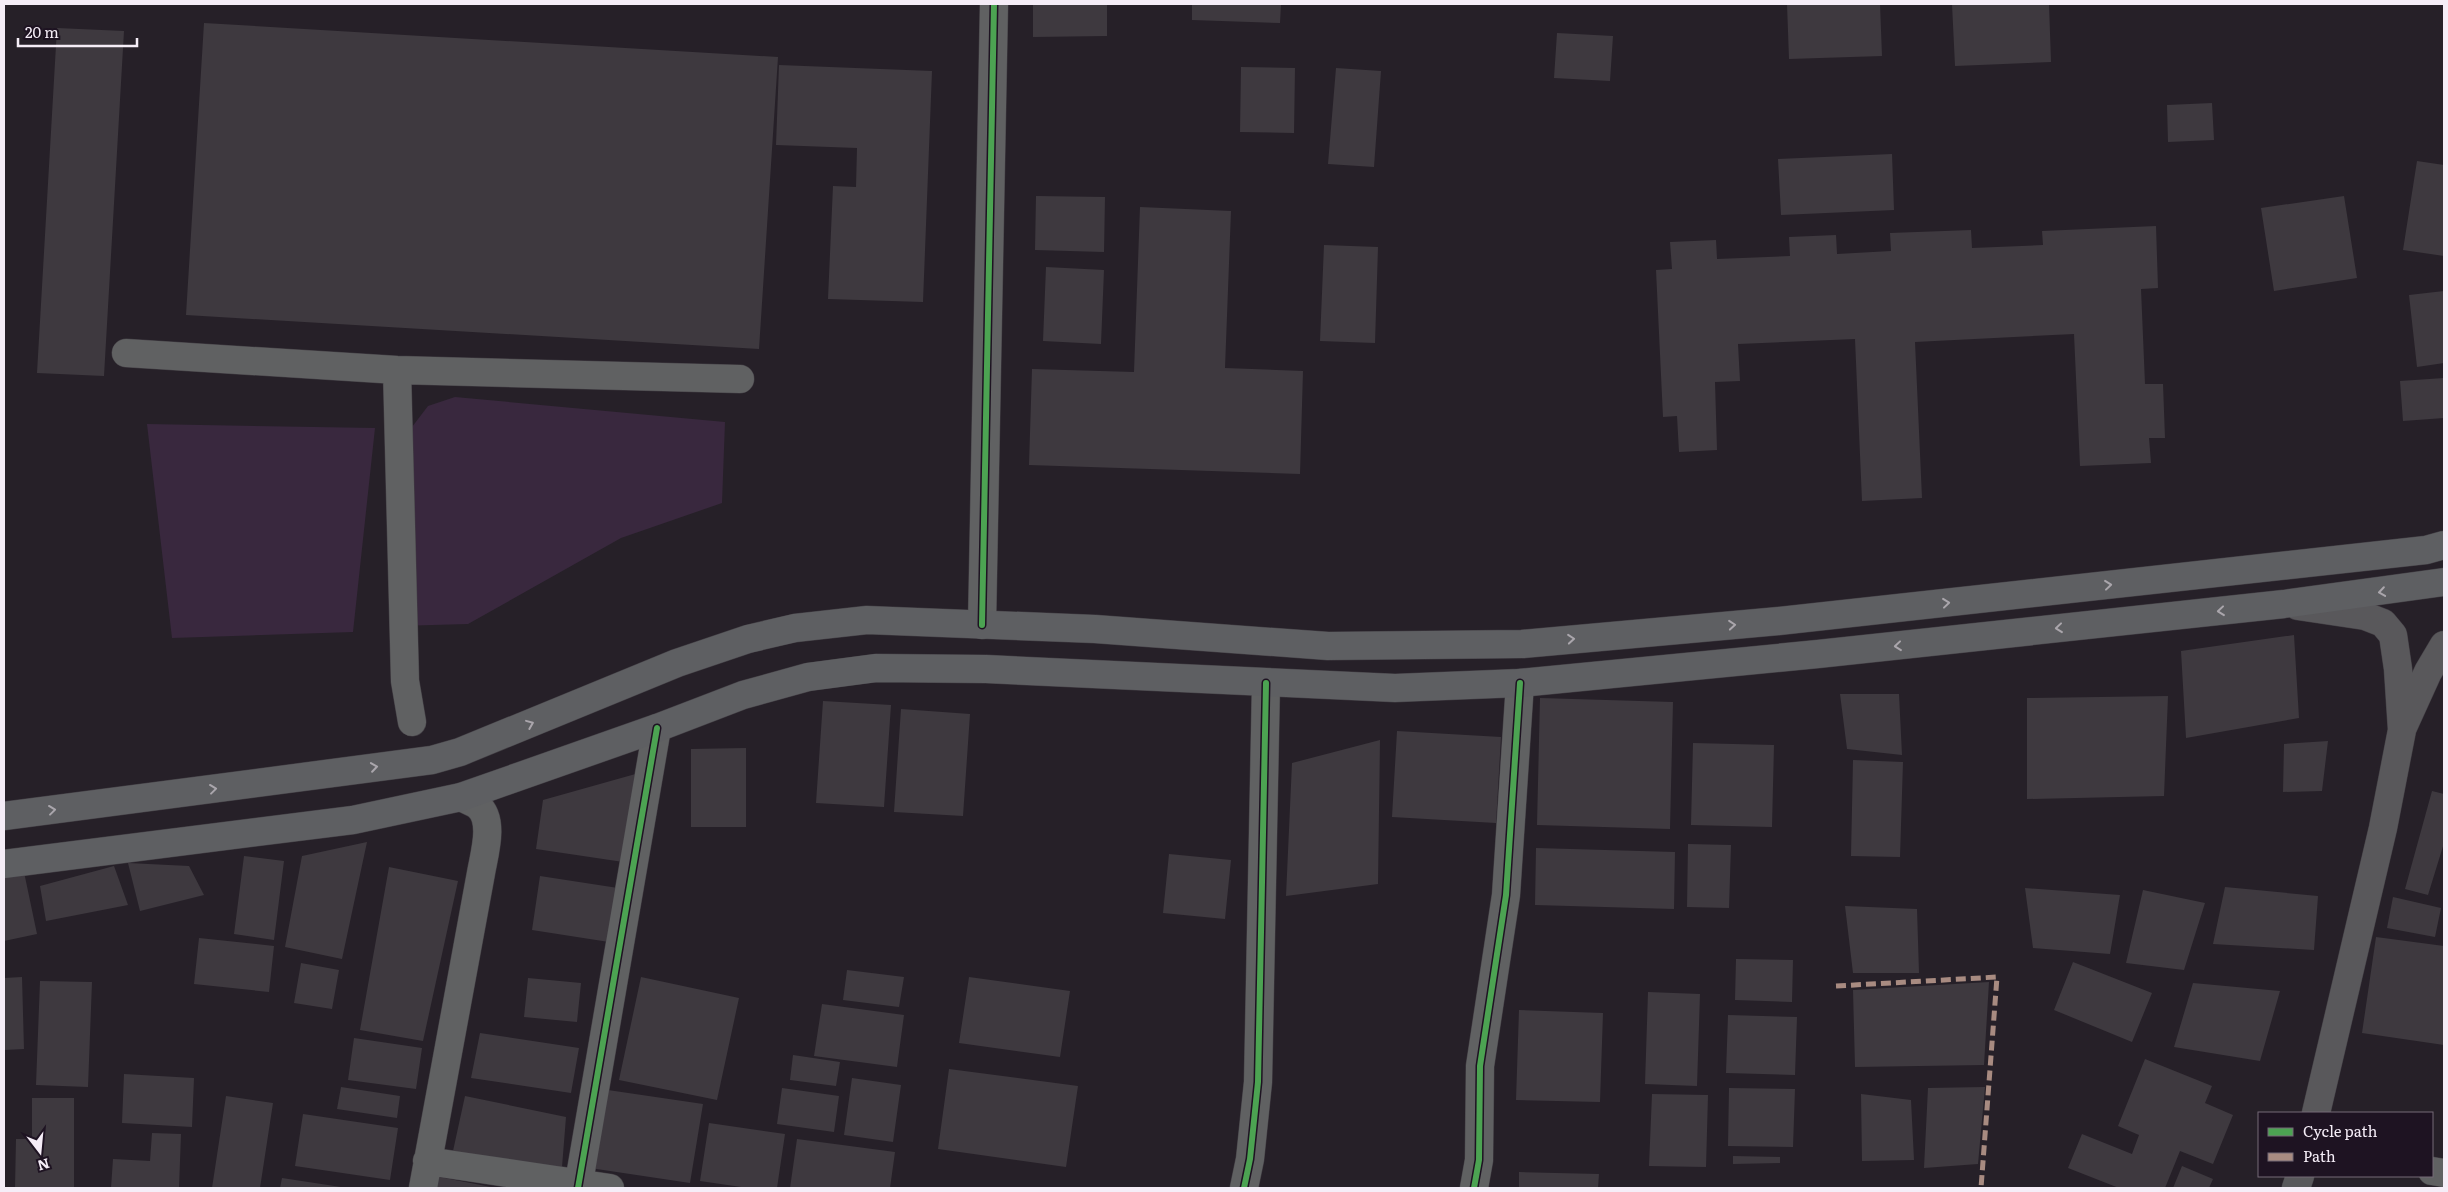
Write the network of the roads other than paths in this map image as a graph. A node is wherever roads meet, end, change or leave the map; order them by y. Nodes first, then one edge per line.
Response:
1 (994, 4) edge
2 (126, 352) dead end
3 (397, 370) junction
4 (740, 379) dead end
5 (2444, 545) edge
6 (2444, 582) edge
7 (2284, 604) junction
8 (982, 626) junction
9 (2444, 645) edge
10 (1266, 683) junction
11 (1520, 683) junction
12 (412, 722) dead end
13 (657, 728) junction
14 (2402, 730) junction
15 (461, 797) junction
16 (4, 816) edge
17 (4, 864) edge
18 (2316, 1112) edge
19 (427, 1161) junction
20 (579, 1186) edge
21 (422, 1188) edge
22 (610, 1188) edge
23 (1244, 1188) edge
24 (1474, 1188) edge

1 - 8 street
2 - 3 street
3 - 4 street
3 - 12 street
8 -> 5 highway
6 -> 7 highway
7 -> 11 highway
7 - 14 main road
16 -> 8 highway
9 - 14 main road
10 - 11 highway
10 - 13 highway
10 - 23 street
11 - 24 street
13 - 15 highway
13 - 20 street
14 - 18 main road
15 - 17 highway
15 - 19 street
19 - 20 street
19 - 21 street
20 - 22 street

